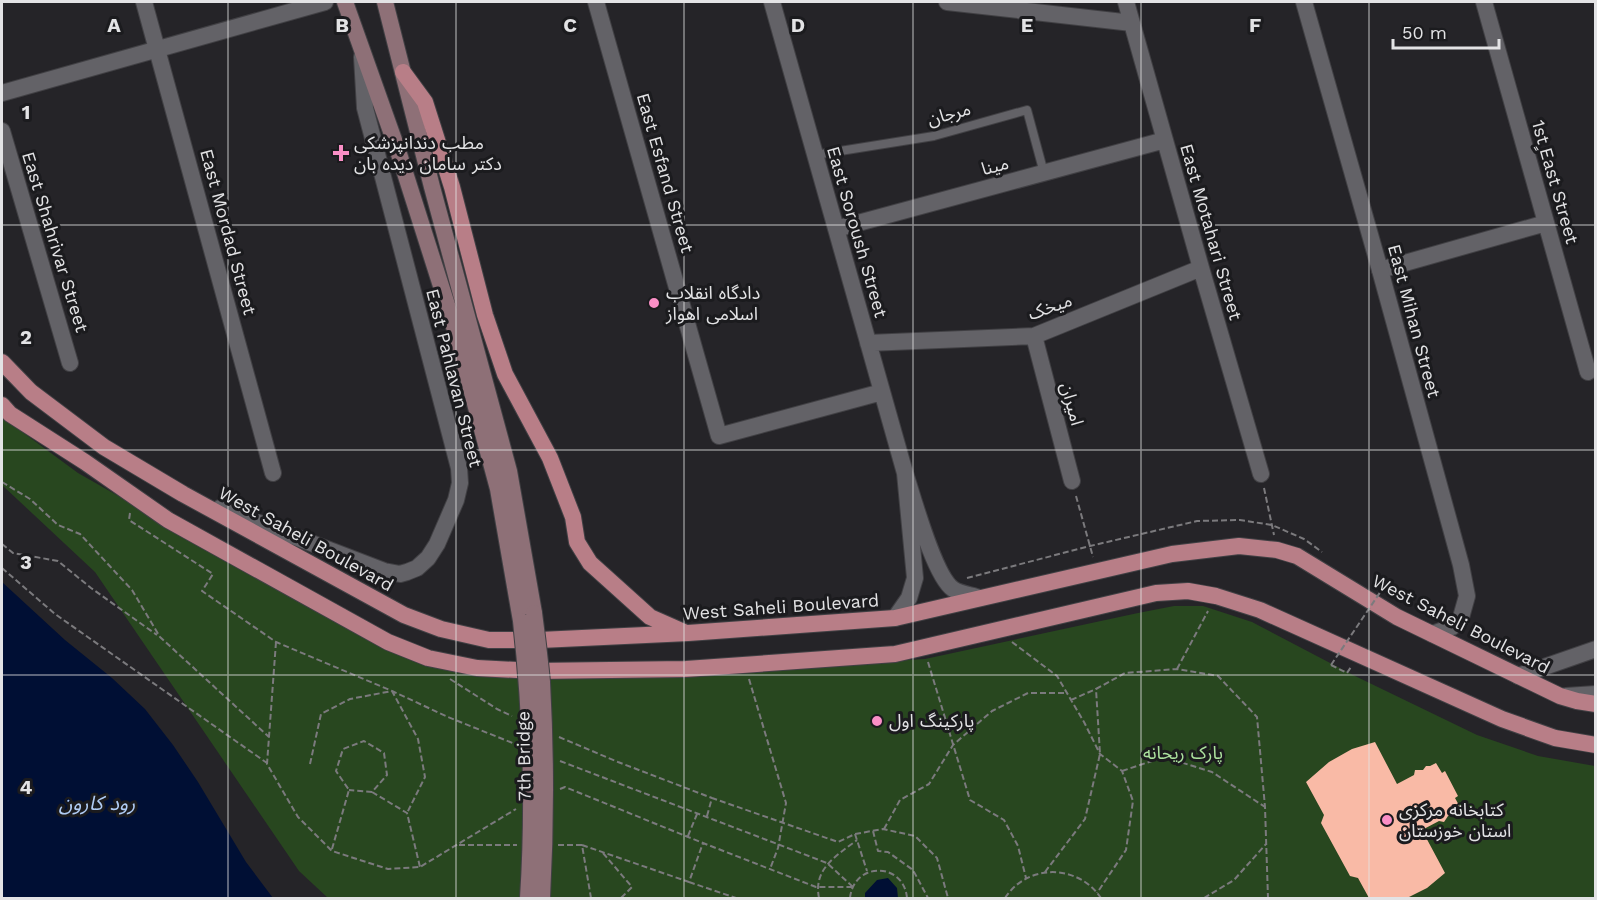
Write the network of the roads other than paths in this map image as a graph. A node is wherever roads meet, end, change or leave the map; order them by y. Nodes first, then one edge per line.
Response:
1 (144, 2) edge
2 (326, 2) edge
3 (345, 2) edge
4 (385, 2) edge
5 (596, 2) edge
6 (772, 2) edge
7 (947, 2) edge
8 (953, 2) edge
9 (1126, 2) edge
10 (1304, 2) edge
11 (1484, 2) edge
12 (1132, 23) junction
13 (158, 49) junction
14 (362, 50) junction
15 (403, 72) junction
16 (2, 93) edge
17 (2, 131) edge
18 (1165, 140) junction
19 (815, 154) junction
20 (1044, 172) junction
21 (1546, 223) junction
22 (836, 229) junction
23 (1201, 268) junction
24 (1380, 270) junction
25 (1034, 336) junction
26 (867, 343) junction
27 (2, 362) edge
28 (70, 363) dead end
29 (1588, 372) dead end
30 (882, 392) junction
31 (2, 405) edge
32 (273, 472) dead end
33 (905, 473) junction
34 (1261, 474) road end
35 (1072, 481) road end
36 (183, 494) junction
37 (980, 598) junction
38 (528, 617) junction
39 (895, 618) junction
40 (688, 633) junction
41 (1432, 634) junction
42 (1596, 649) edge
43 (1518, 676) junction
44 (1596, 694) edge
45 (1560, 696) junction
46 (1596, 704) edge
47 (1596, 745) edge
48 (528, 898) edge
49 (542, 898) edge

1 - 13 street, East Mordad Street
2 - 13 street
3 - 14 main road, East Pahlavan Street
4 - 15 main road, East Pahlavan Street
5 - 30 street, East Esfand Street
6 - 19 street, East Soroush Street
7 - 8 street
8 - 12 street
9 - 12 street, East Motahari Street
10 - 24 street, East Mihan Street
11 - 21 street, 1st ٍEast Street
12 - 18 street, East Motahari Street
13 - 16 street
13 - 32 street, East Mordad Street
14 - 36 street, East Pahlavan Street
14 - 38 main road, East Pahlavan Street
15 - 38 main road, East Pahlavan Street
15 - 40 main road
17 - 28 street, East Shahrivar Street
18 - 20 street, مینا
18 - 23 street, East Motahari Street
19 - 20 lane, مرجان
19 - 22 street, East Soroush Street
20 - 22 street, مینا
21 - 24 street
21 - 29 street, 1st ٍEast Street
22 - 26 street, East Soroush Street
23 - 25 street, میخک
23 - 34 street, East Motahari Street
24 - 41 street, East Mihan Street
25 - 26 street, میخک
25 - 35 street, امیران
26 - 30 street, East Soroush Street
27 - 36 main road, West Saheli Boulevard
30 - 33 street, East Soroush Street
31 - 47 main road
33 - 37 street
33 - 39 street
36 - 40 main road, West Saheli Boulevard
37 - 39 main road, West Saheli Boulevard
37 - 41 main road, West Saheli Boulevard
38 - 48 main road, 7th Bridge, bridge
38 - 49 main road, 7th Bridge, bridge
39 - 40 main road, West Saheli Boulevard
41 - 43 main road, West Saheli Boulevard
42 - 43 street
43 - 45 main road, West Saheli Boulevard
44 - 45 street
45 - 46 main road, West Saheli Boulevard

